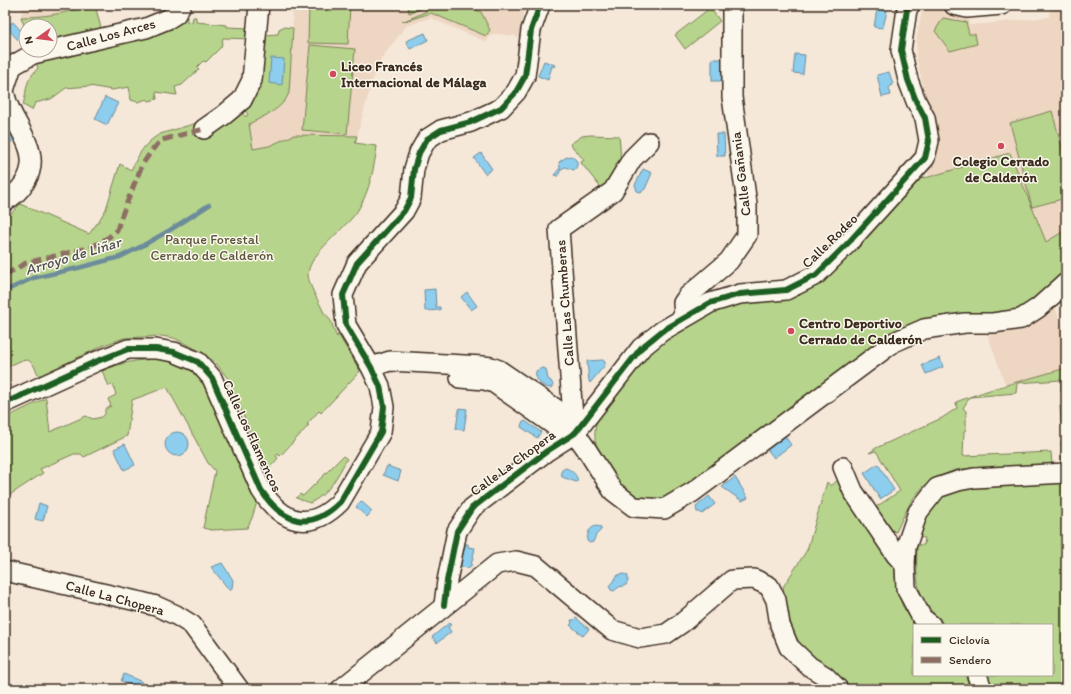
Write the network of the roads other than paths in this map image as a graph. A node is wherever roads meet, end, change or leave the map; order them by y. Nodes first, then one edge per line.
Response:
1 (181, 5) edge
2 (259, 5) edge
3 (540, 5) edge
4 (732, 5) edge
5 (910, 5) edge
6 (954, 5) edge
7 (1002, 5) edge
8 (5, 86) edge
9 (5, 95) edge
10 (204, 129) dead end
11 (649, 142) dead end
12 (5, 200) edge
13 (1066, 283) edge
14 (684, 317) junction
15 (371, 366) junction
16 (5, 403) edge
17 (575, 433) junction
18 (843, 467) dead end
19 (1066, 473) edge
20 (905, 565) junction
21 (5, 571) edge
22 (444, 605) junction
23 (930, 624) edge
24 (977, 676) edge
25 (239, 689) edge
26 (342, 689) edge
27 (838, 689) edge
28 (982, 689) edge

1 - 8 street, Calle Los Arces
2 - 10 street
3 - 15 street, Calle Los Flamencos
4 - 14 street, Calle Gañania
5 - 14 street, Calle Rodeo
6 - 7 street
9 - 12 street
11 - 17 street, Calle Las Chumberas
13 - 17 street
14 - 17 street, Calle Rodeo
15 - 16 street, Calle Los Flamencos
15 - 17 street
17 - 22 street, Calle La Chopera
18 - 20 street
19 - 20 street
20 - 23 street
21 - 25 street, Calle La Chopera
22 - 26 street
22 - 27 street
24 - 28 street

